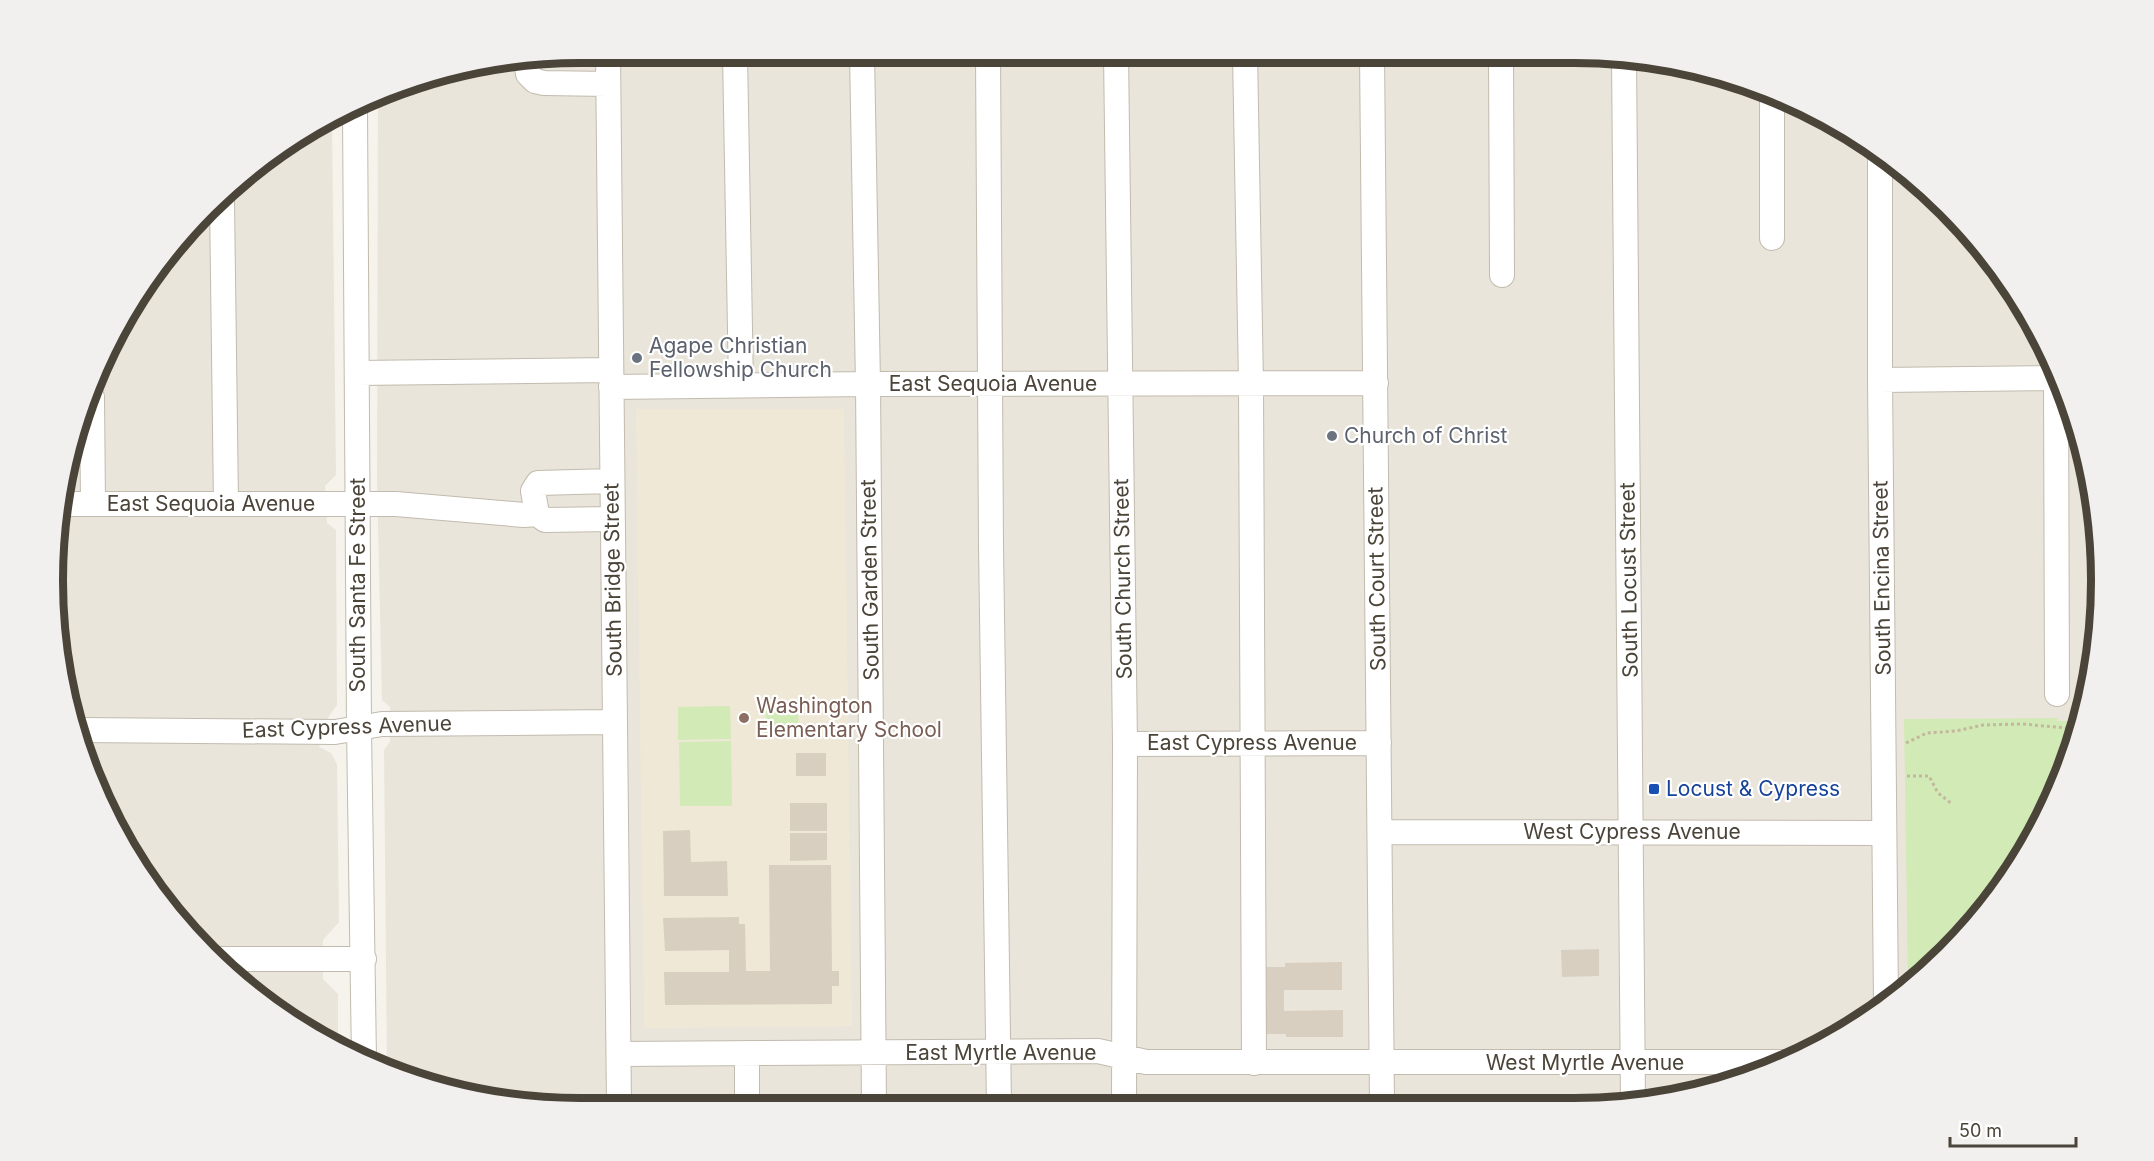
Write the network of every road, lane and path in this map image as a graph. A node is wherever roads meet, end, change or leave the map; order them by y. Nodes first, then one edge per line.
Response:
1 (608, 63) edge
2 (735, 63) edge
3 (862, 63) edge
4 (988, 63) edge
5 (1116, 63) edge
6 (1245, 63) edge
7 (1372, 63) edge
8 (1501, 63) edge
9 (527, 66) edge
10 (1624, 66) edge
11 (608, 84) junction
12 (1772, 102) edge
13 (355, 115) edge
14 (1880, 164) edge
15 (222, 208) edge
16 (1772, 238) dead end
17 (1502, 275) dead end
18 (357, 373) junction
19 (2048, 374) edge
20 (610, 379) junction
21 (1880, 380) junction
22 (1376, 383) junction
23 (868, 384) junction
24 (991, 384) junction
25 (1120, 384) junction
26 (1251, 384) junction
27 (741, 385) junction
28 (2054, 388) edge
29 (92, 408) edge
30 (612, 481) junction
31 (358, 503) junction
32 (69, 504) edge
33 (93, 504) junction
34 (226, 504) junction
35 (537, 514) junction
36 (612, 519) junction
37 (2057, 694) dead end
38 (614, 722) junction
39 (359, 728) junction
40 (2069, 728) edge
41 (85, 730) edge
42 (1252, 743) junction
43 (1379, 743) junction
44 (1906, 743) dead end
45 (1125, 744) junction
46 (1907, 776) dead end
47 (1952, 804) dead end
48 (1380, 832) junction
49 (1631, 832) junction
50 (1884, 833) junction
51 (228, 959) edge
52 (364, 959) junction
53 (1886, 993) edge
54 (364, 1051) edge
55 (874, 1052) junction
56 (999, 1052) junction
57 (747, 1053) junction
58 (619, 1054) junction
59 (1124, 1057) junction
60 (1633, 1062) junction
61 (1764, 1062) edge
62 (1254, 1063) junction
63 (1382, 1064) junction
64 (1633, 1095) edge
65 (619, 1098) edge
66 (747, 1098) edge
67 (874, 1098) edge
68 (999, 1098) edge
69 (1124, 1098) edge
70 (1382, 1098) edge

1 - 11 street, South Bridge Street
2 - 27 street
3 - 23 street, South Garden Street
4 - 24 street
5 - 25 street, South Church Street
6 - 26 street
7 - 22 street, South Court Street
8 - 17 street
9 - 11 street
10 - 49 street, South Locust Street
11 - 20 street, South Bridge Street
12 - 16 street
13 - 18 street, South Santa Fe Street
14 - 21 street, South Encina Street
15 - 34 street
18 - 20 street, East Sequoia Avenue
18 - 31 street, South Santa Fe Street
19 - 21 street
20 - 27 street, East Sequoia Avenue
20 - 30 street, South Bridge Street
21 - 50 street, South Encina Street
22 - 26 street, East Sequoia Avenue
22 - 43 street, South Court Street
23 - 24 street, East Sequoia Avenue
23 - 27 street, East Sequoia Avenue
23 - 55 street, South Garden Street
24 - 25 street, East Sequoia Avenue
24 - 56 street
25 - 26 street, East Sequoia Avenue
25 - 45 street, South Church Street
26 - 42 street
28 - 37 street
29 - 33 street
30 - 35 street
30 - 36 street, South Bridge Street
31 - 34 street, East Sequoia Avenue
31 - 35 street, East Sequoia Avenue
31 - 39 street, South Santa Fe Street
32 - 33 street, East Sequoia Avenue
33 - 34 street, East Sequoia Avenue
35 - 36 street, East Sequoia Avenue
36 - 38 street, South Bridge Street
38 - 39 street, East Cypress Avenue
38 - 58 street, South Bridge Street
39 - 41 street, East Cypress Avenue
39 - 52 street, South Santa Fe Street
40 - 44 path
42 - 43 street, East Cypress Avenue
42 - 45 street, East Cypress Avenue
42 - 62 street
43 - 48 street, South Court Street
45 - 59 street, South Church Street
46 - 47 path
48 - 49 street, West Cypress Avenue
48 - 63 street, South Court Street
49 - 50 street, West Cypress Avenue
49 - 60 street, South Locust Street
50 - 53 street, South Encina Street
51 - 52 street
52 - 54 street, South Santa Fe Street
55 - 56 street, East Myrtle Avenue
55 - 57 street, East Myrtle Avenue
55 - 67 street, South Garden Street
56 - 59 street, East Myrtle Avenue
56 - 68 street
57 - 58 street, East Myrtle Avenue
57 - 66 street
58 - 65 street, South Bridge Street
59 - 62 street, East Myrtle Avenue
59 - 69 street, South Church Street
60 - 61 street, West Myrtle Avenue
60 - 63 street, West Myrtle Avenue
60 - 64 street, South Locust Street
62 - 63 street, East Myrtle Avenue
63 - 70 street, South Court Street

